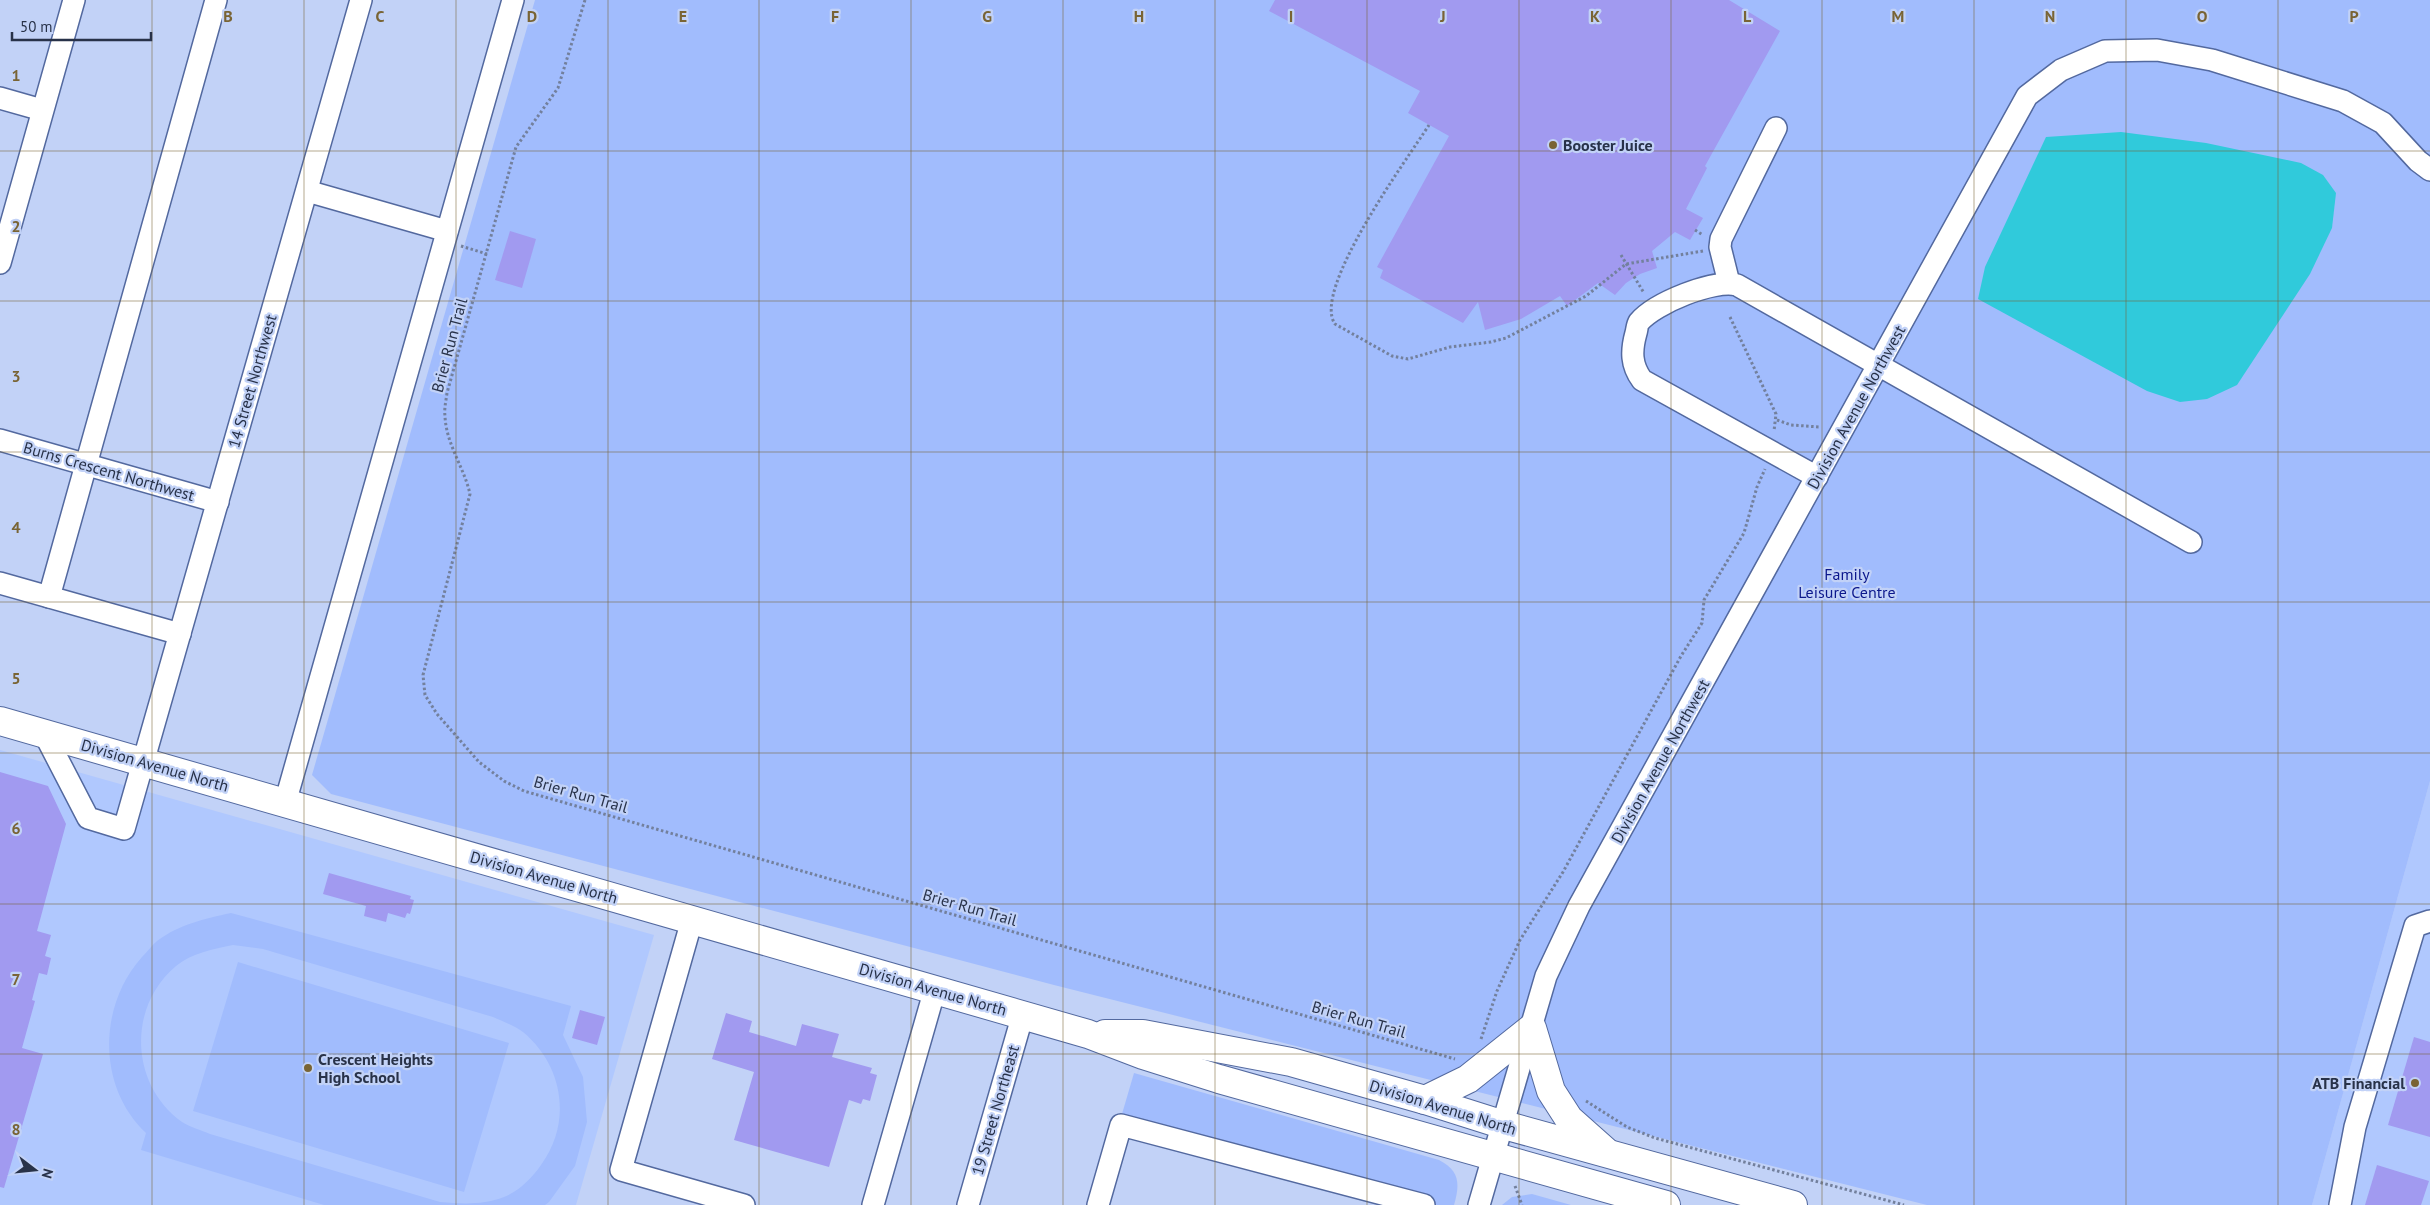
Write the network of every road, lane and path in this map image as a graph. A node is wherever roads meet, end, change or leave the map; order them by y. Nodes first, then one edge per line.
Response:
1 (74, 0) edge
2 (216, 0) edge
3 (361, 0) edge
4 (513, 0) edge
5 (585, 0) edge
6 (0, 98) edge
7 (42, 110) junction
8 (1429, 125) dead end
9 (1776, 128) dead end
10 (2430, 170) edge
11 (307, 191) junction
12 (446, 236) junction
13 (1703, 251) dead end
14 (487, 254) junction
15 (1621, 255) dead end
16 (0, 263) edge
17 (1626, 264) junction
18 (1729, 283) junction
19 (1655, 311) junction
20 (1730, 317) dead end
21 (1879, 366) junction
22 (1777, 420) junction
23 (1820, 427) dead end
24 (1771, 437) dead end
25 (0, 440) edge
26 (1768, 464) dead end
27 (86, 465) junction
28 (1817, 477) junction
29 (218, 502) junction
30 (2191, 542) dead end
31 (0, 583) edge
32 (49, 597) junction
33 (180, 634) junction
34 (0, 721) edge
35 (44, 733) junction
36 (143, 762) junction
37 (285, 803) junction
38 (692, 920) junction
39 (2430, 921) edge
40 (935, 989) junction
41 (1023, 1014) junction
42 (1532, 1028) junction
43 (1088, 1034) junction
44 (1478, 1045) dead end
45 (1459, 1064) dead end
46 (1582, 1099) dead end
47 (1425, 1100) junction
48 (1504, 1125) junction
49 (1610, 1155) junction
50 (1494, 1158) junction
51 (1515, 1186) dead end
52 (744, 1205) edge
53 (874, 1205) edge
54 (968, 1205) edge
55 (1098, 1205) edge
56 (1424, 1205) edge
57 (1479, 1205) edge
58 (1522, 1205) edge
59 (1666, 1205) edge
60 (1793, 1205) edge
61 (1904, 1205) edge
62 (2340, 1205) edge

1 - 7 street
2 - 27 street
3 - 11 street, 14 Street Northwest
4 - 12 street
5 - 14 path, Brier Run Trail
6 - 7 street
7 - 16 street
8 - 17 path
9 - 18 street
10 - 21 street, Division Avenue Northwest
11 - 12 street
11 - 29 street, 14 Street Northwest
12 - 14 path
12 - 37 street
13 - 17 path
14 - 45 path, Brier Run Trail
15 - 17 path
17 - 19 path
18 - 19 street
18 - 21 street
19 - 28 street
20 - 22 path
21 - 28 street, Division Avenue Northwest
21 - 30 street
22 - 23 path
22 - 24 path
25 - 27 street, Burns Crescent Northwest
26 - 44 path
27 - 29 street, Burns Crescent Northwest
27 - 32 street
28 - 42 street, Division Avenue Northwest
29 - 33 street, 14 Street Northwest
31 - 32 street
32 - 33 street
33 - 36 street, 14 Street Northwest
34 - 35 main road, Division Avenue North
35 - 36 main road, Division Avenue North
35 - 36 street, 14 Street Northwest
36 - 37 main road, Division Avenue North
37 - 38 main road, Division Avenue North
38 - 40 main road, Division Avenue North
38 - 52 street
39 - 62 street
40 - 41 main road, Division Avenue North
40 - 53 street
41 - 43 main road, Division Avenue North
41 - 54 street, 19 Street Northeast
42 - 47 main road
42 - 48 street, Division Avenue Northwest
42 - 49 main road
43 - 47 main road, Division Avenue North
43 - 50 main road, Division Avenue North
46 - 61 path
47 - 48 main road, Division Avenue North
48 - 49 main road, Division Avenue North
48 - 50 street, Division Avenue Northwest
49 - 60 main road, Division Avenue North
50 - 57 street, Division Avenue Northwest
50 - 59 main road, Division Avenue North
51 - 58 path
55 - 56 street

